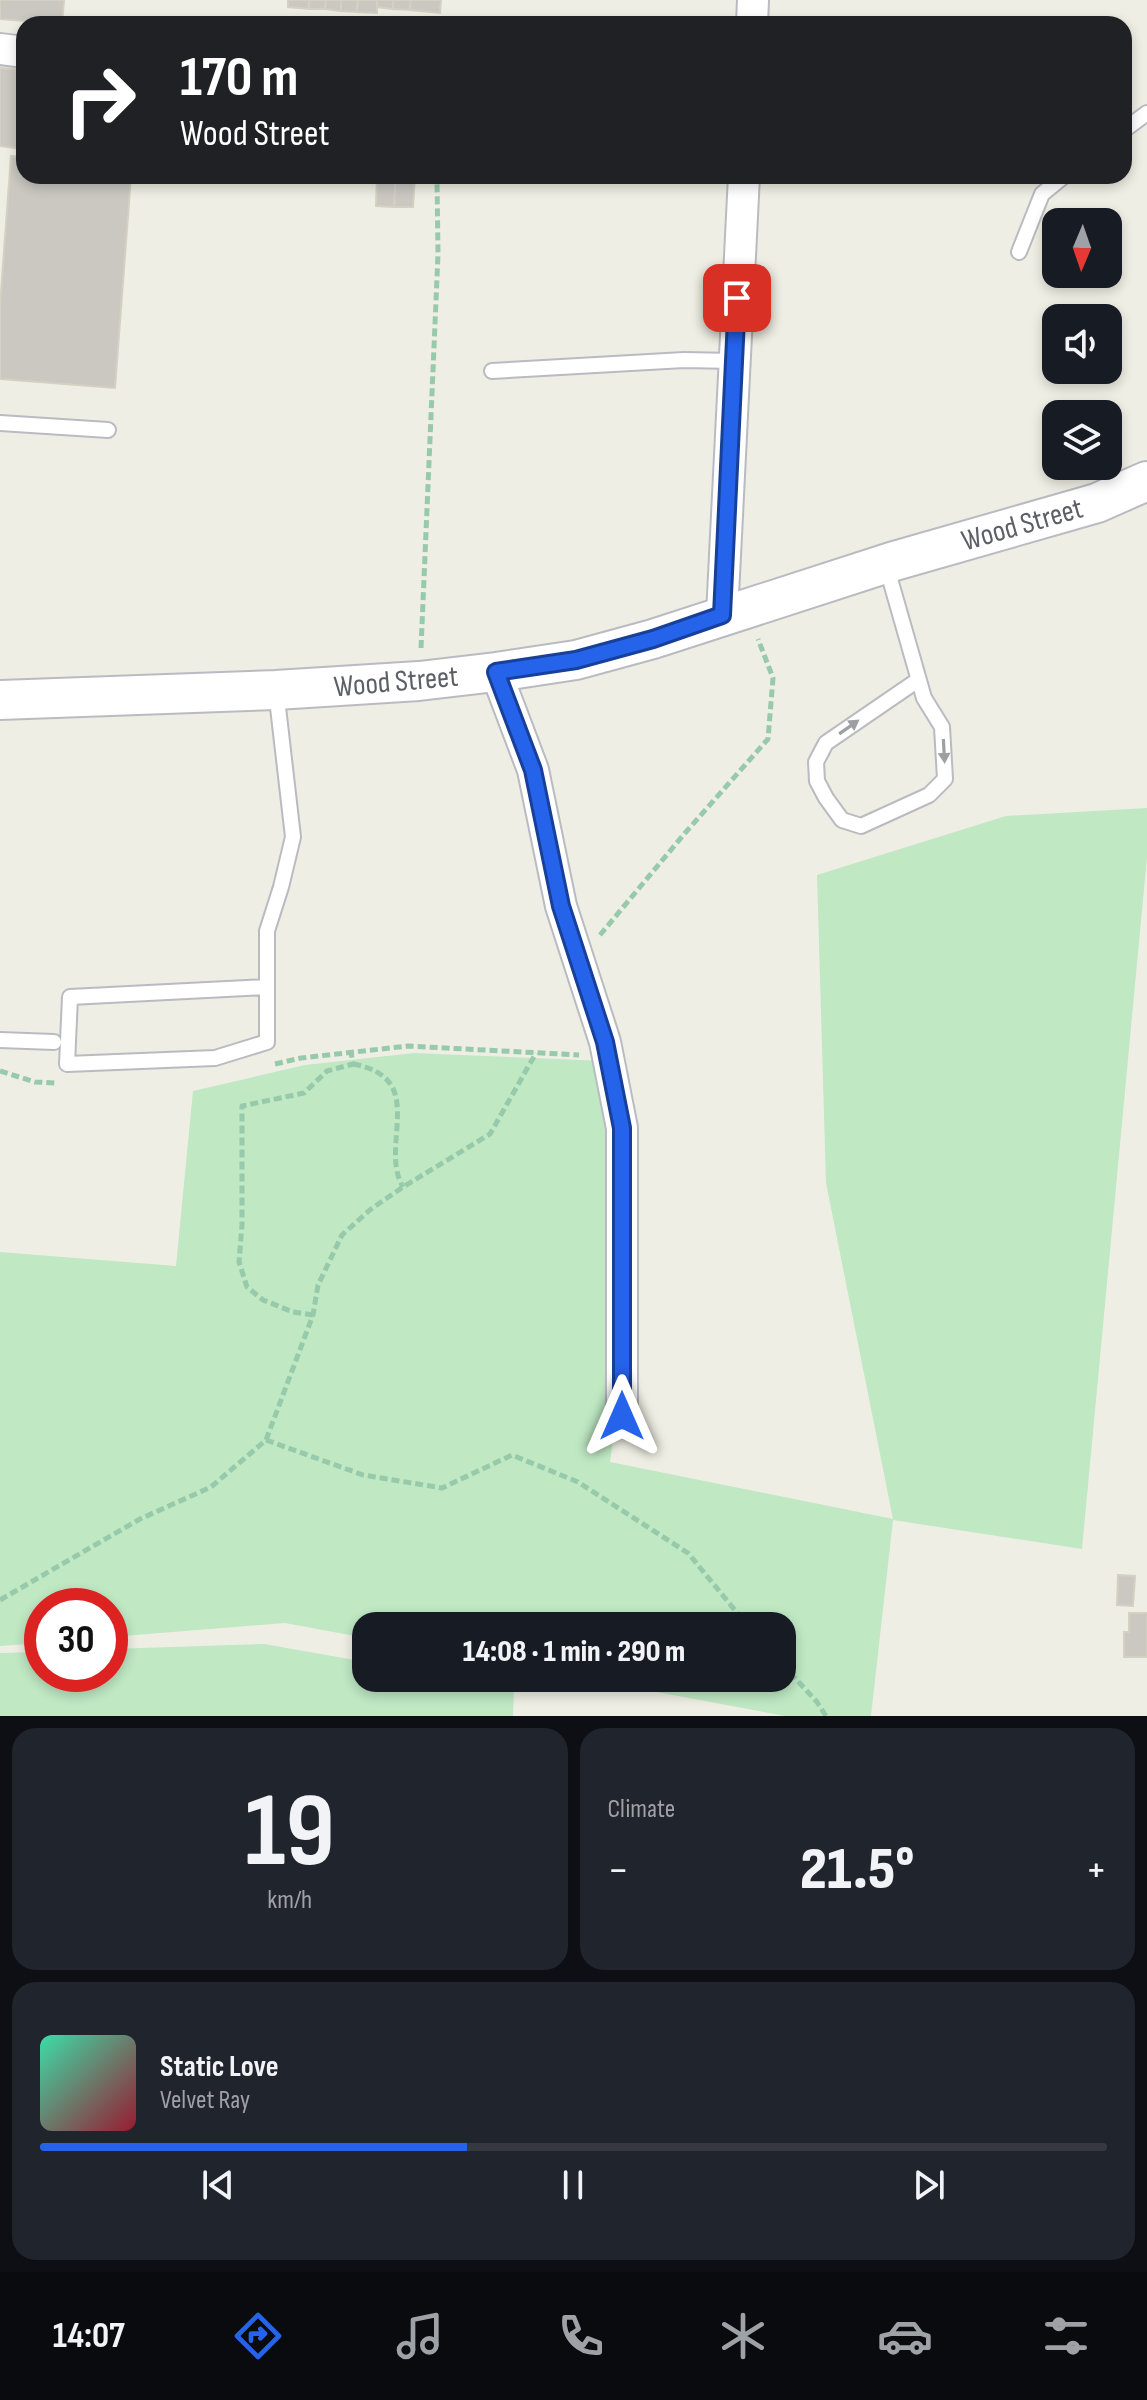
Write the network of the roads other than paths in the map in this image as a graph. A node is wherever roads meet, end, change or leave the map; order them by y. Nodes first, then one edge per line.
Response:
1 (744, 184) edge
2 (1054, 184) edge
3 (1019, 252) dead end
4 (734, 361) junction
5 (492, 371) dead end
6 (0, 423) edge
7 (108, 430) dead end
8 (1147, 481) edge
9 (886, 564) junction
10 (734, 612) junction
11 (496, 672) junction
12 (918, 680) junction
13 (276, 690) junction
14 (0, 700) edge
15 (267, 987) junction
16 (0, 1040) edge
17 (54, 1042) dead end
18 (622, 1416) dead end

1 - 4 street
2 - 3 lane
4 - 5 lane
4 - 10 street
6 - 7 lane
8 - 9 street, Wood Street
9 - 10 street, Wood Street
9 - 12 lane
10 - 11 street, Wood Street
11 - 13 street, Wood Street
11 - 18 street
12 -> 12 lane
13 - 14 street, Wood Street
13 - 15 lane
15 - 15 lane
16 - 17 lane

